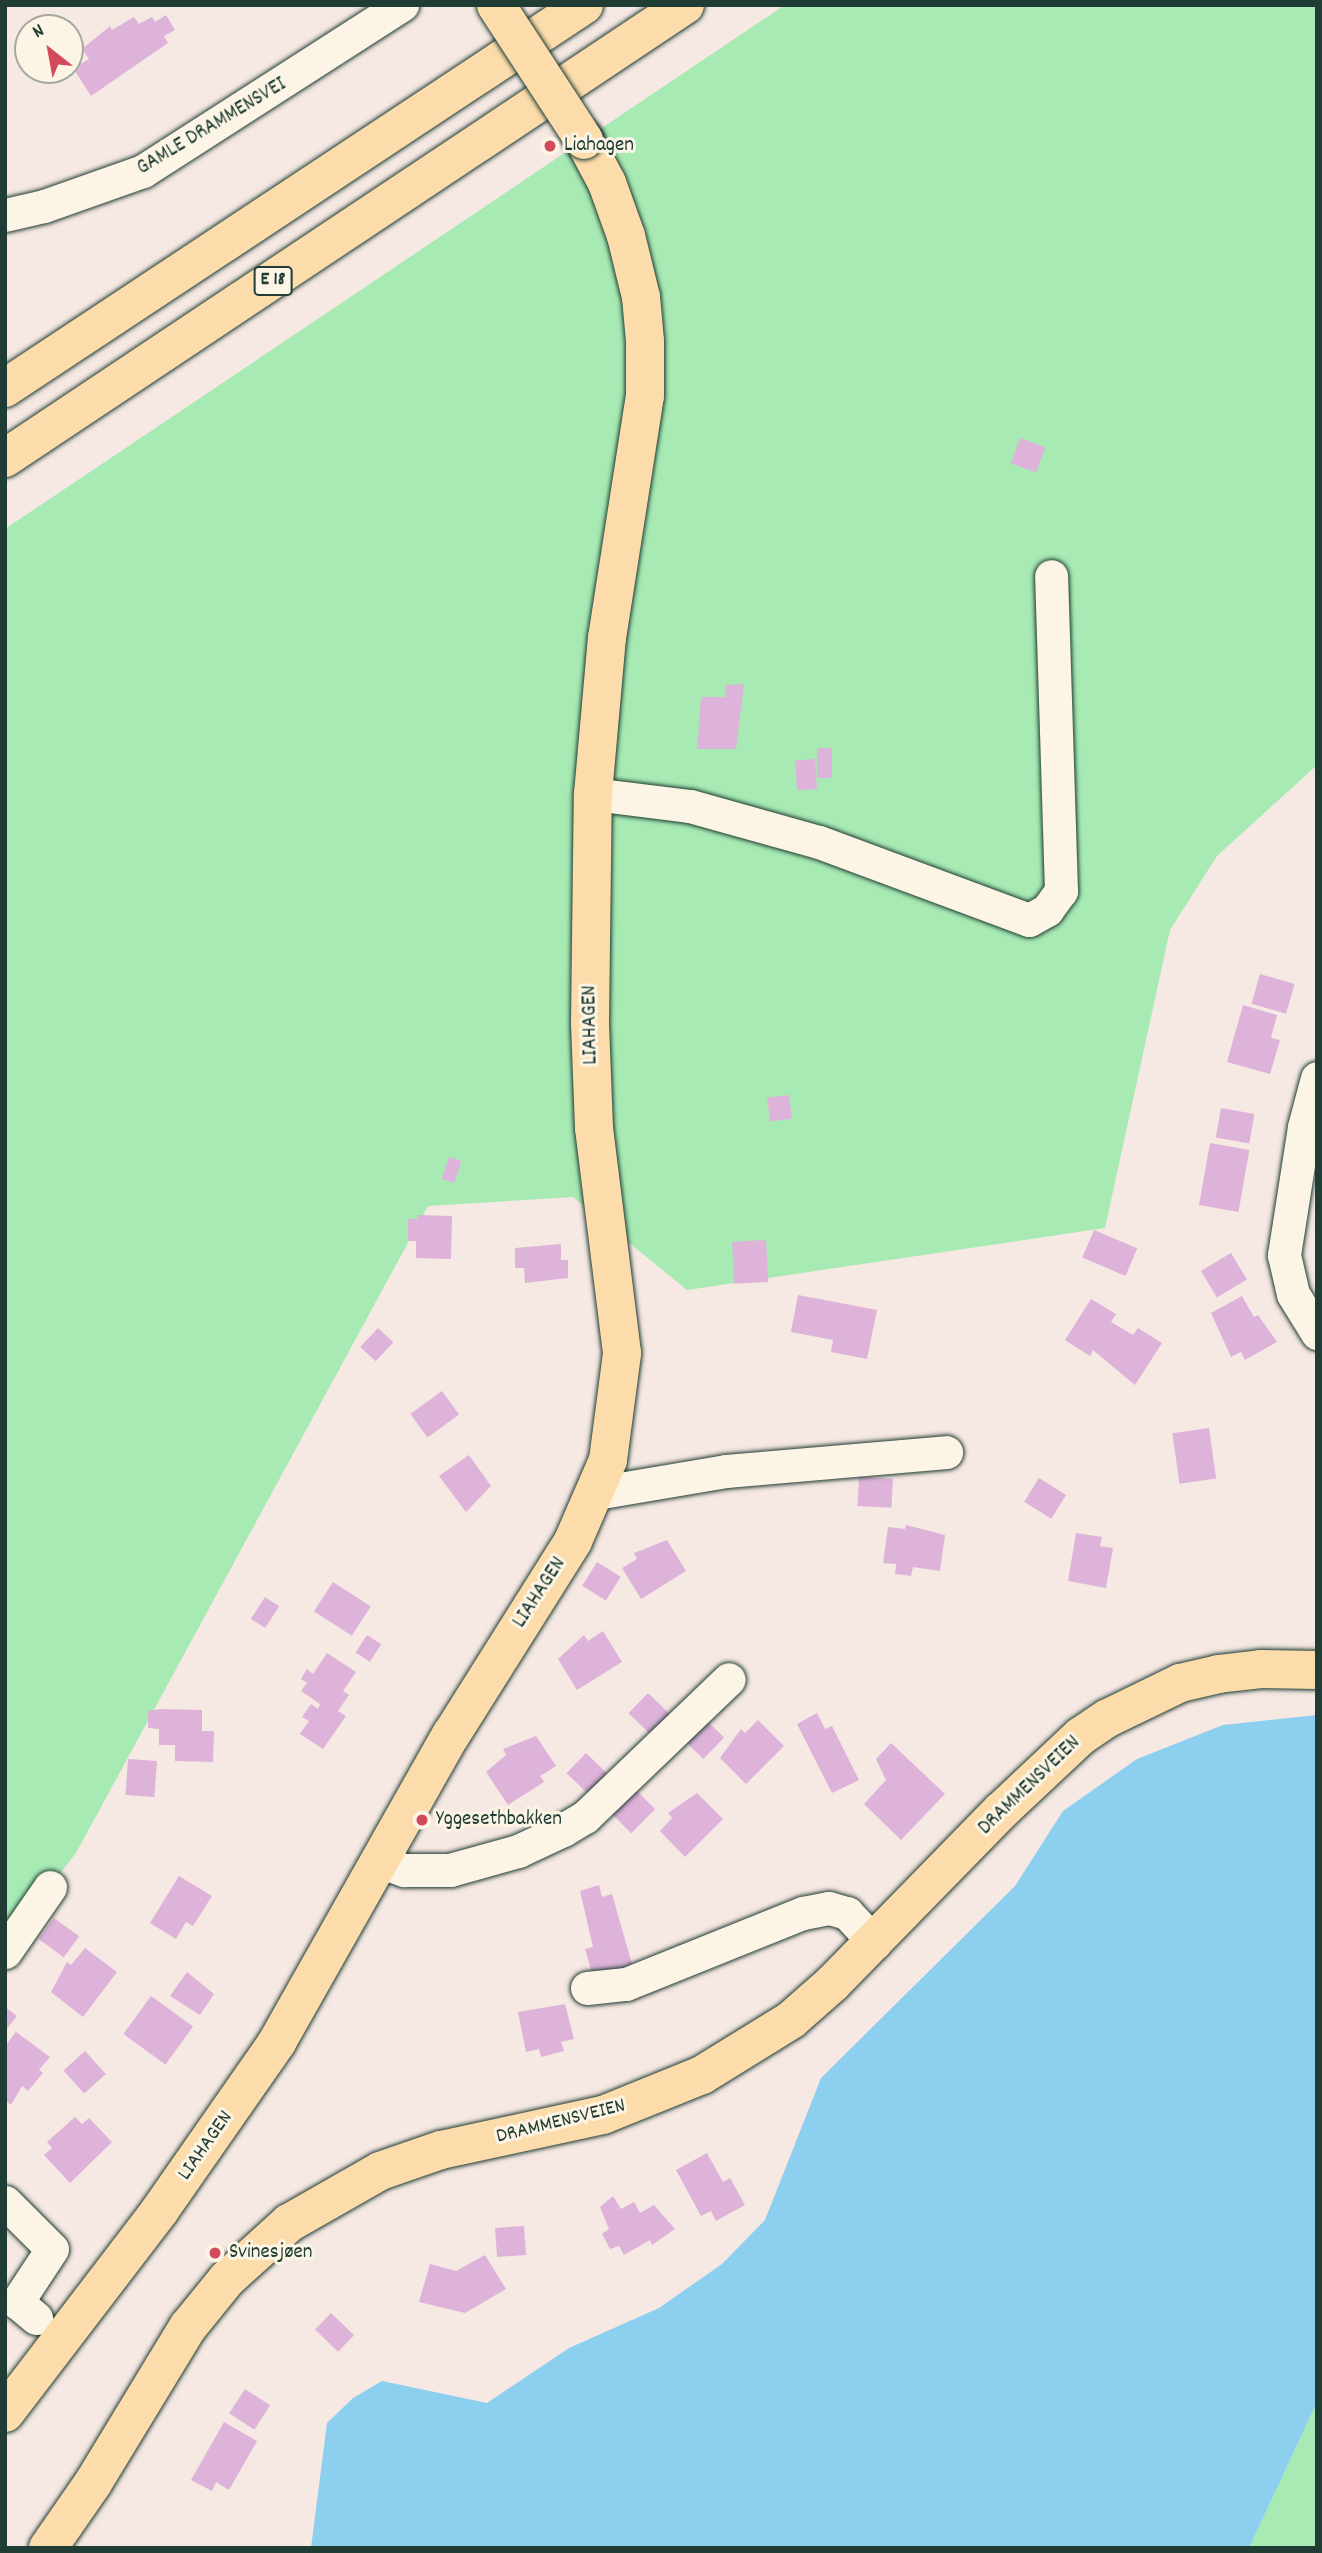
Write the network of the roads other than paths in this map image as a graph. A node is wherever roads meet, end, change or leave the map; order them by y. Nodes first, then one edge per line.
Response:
1 (402, 5) edge
2 (496, 5) edge
3 (584, 5) edge
4 (685, 5) edge
5 (362, 16) edge
6 (5, 215) edge
7 (5, 388) edge
8 (5, 458) edge
9 (1051, 576) dead end
10 (593, 794) junction
11 (1317, 1078) edge
12 (1317, 1333) edge
13 (946, 1452) dead end
14 (596, 1493) junction
15 (1317, 1670) edge
16 (729, 1679) dead end
17 (379, 1861) junction
18 (50, 1887) dead end
19 (876, 1943) junction
20 (5, 1952) edge
21 (587, 1988) dead end
22 (5, 2202) edge
23 (36, 2318) dead end
24 (5, 2413) edge
25 (48, 2548) edge

1 - 5 street, GAMLE DRAMMENSVEI
2 - 10 main road, LIAHAGEN, bridge
3 - 7 main road
4 - 8 main road, E 18
5 - 6 street, GAMLE DRAMMENSVEI
9 - 10 street
10 - 14 main road, LIAHAGEN
11 - 12 street
13 - 14 street
14 - 17 main road, LIAHAGEN
15 - 19 main road, DRAMMENSVEIEN
16 - 17 street
17 - 24 main road, LIAHAGEN
18 - 20 street
19 - 21 street
19 - 25 main road, DRAMMENSVEIEN
22 - 23 street

